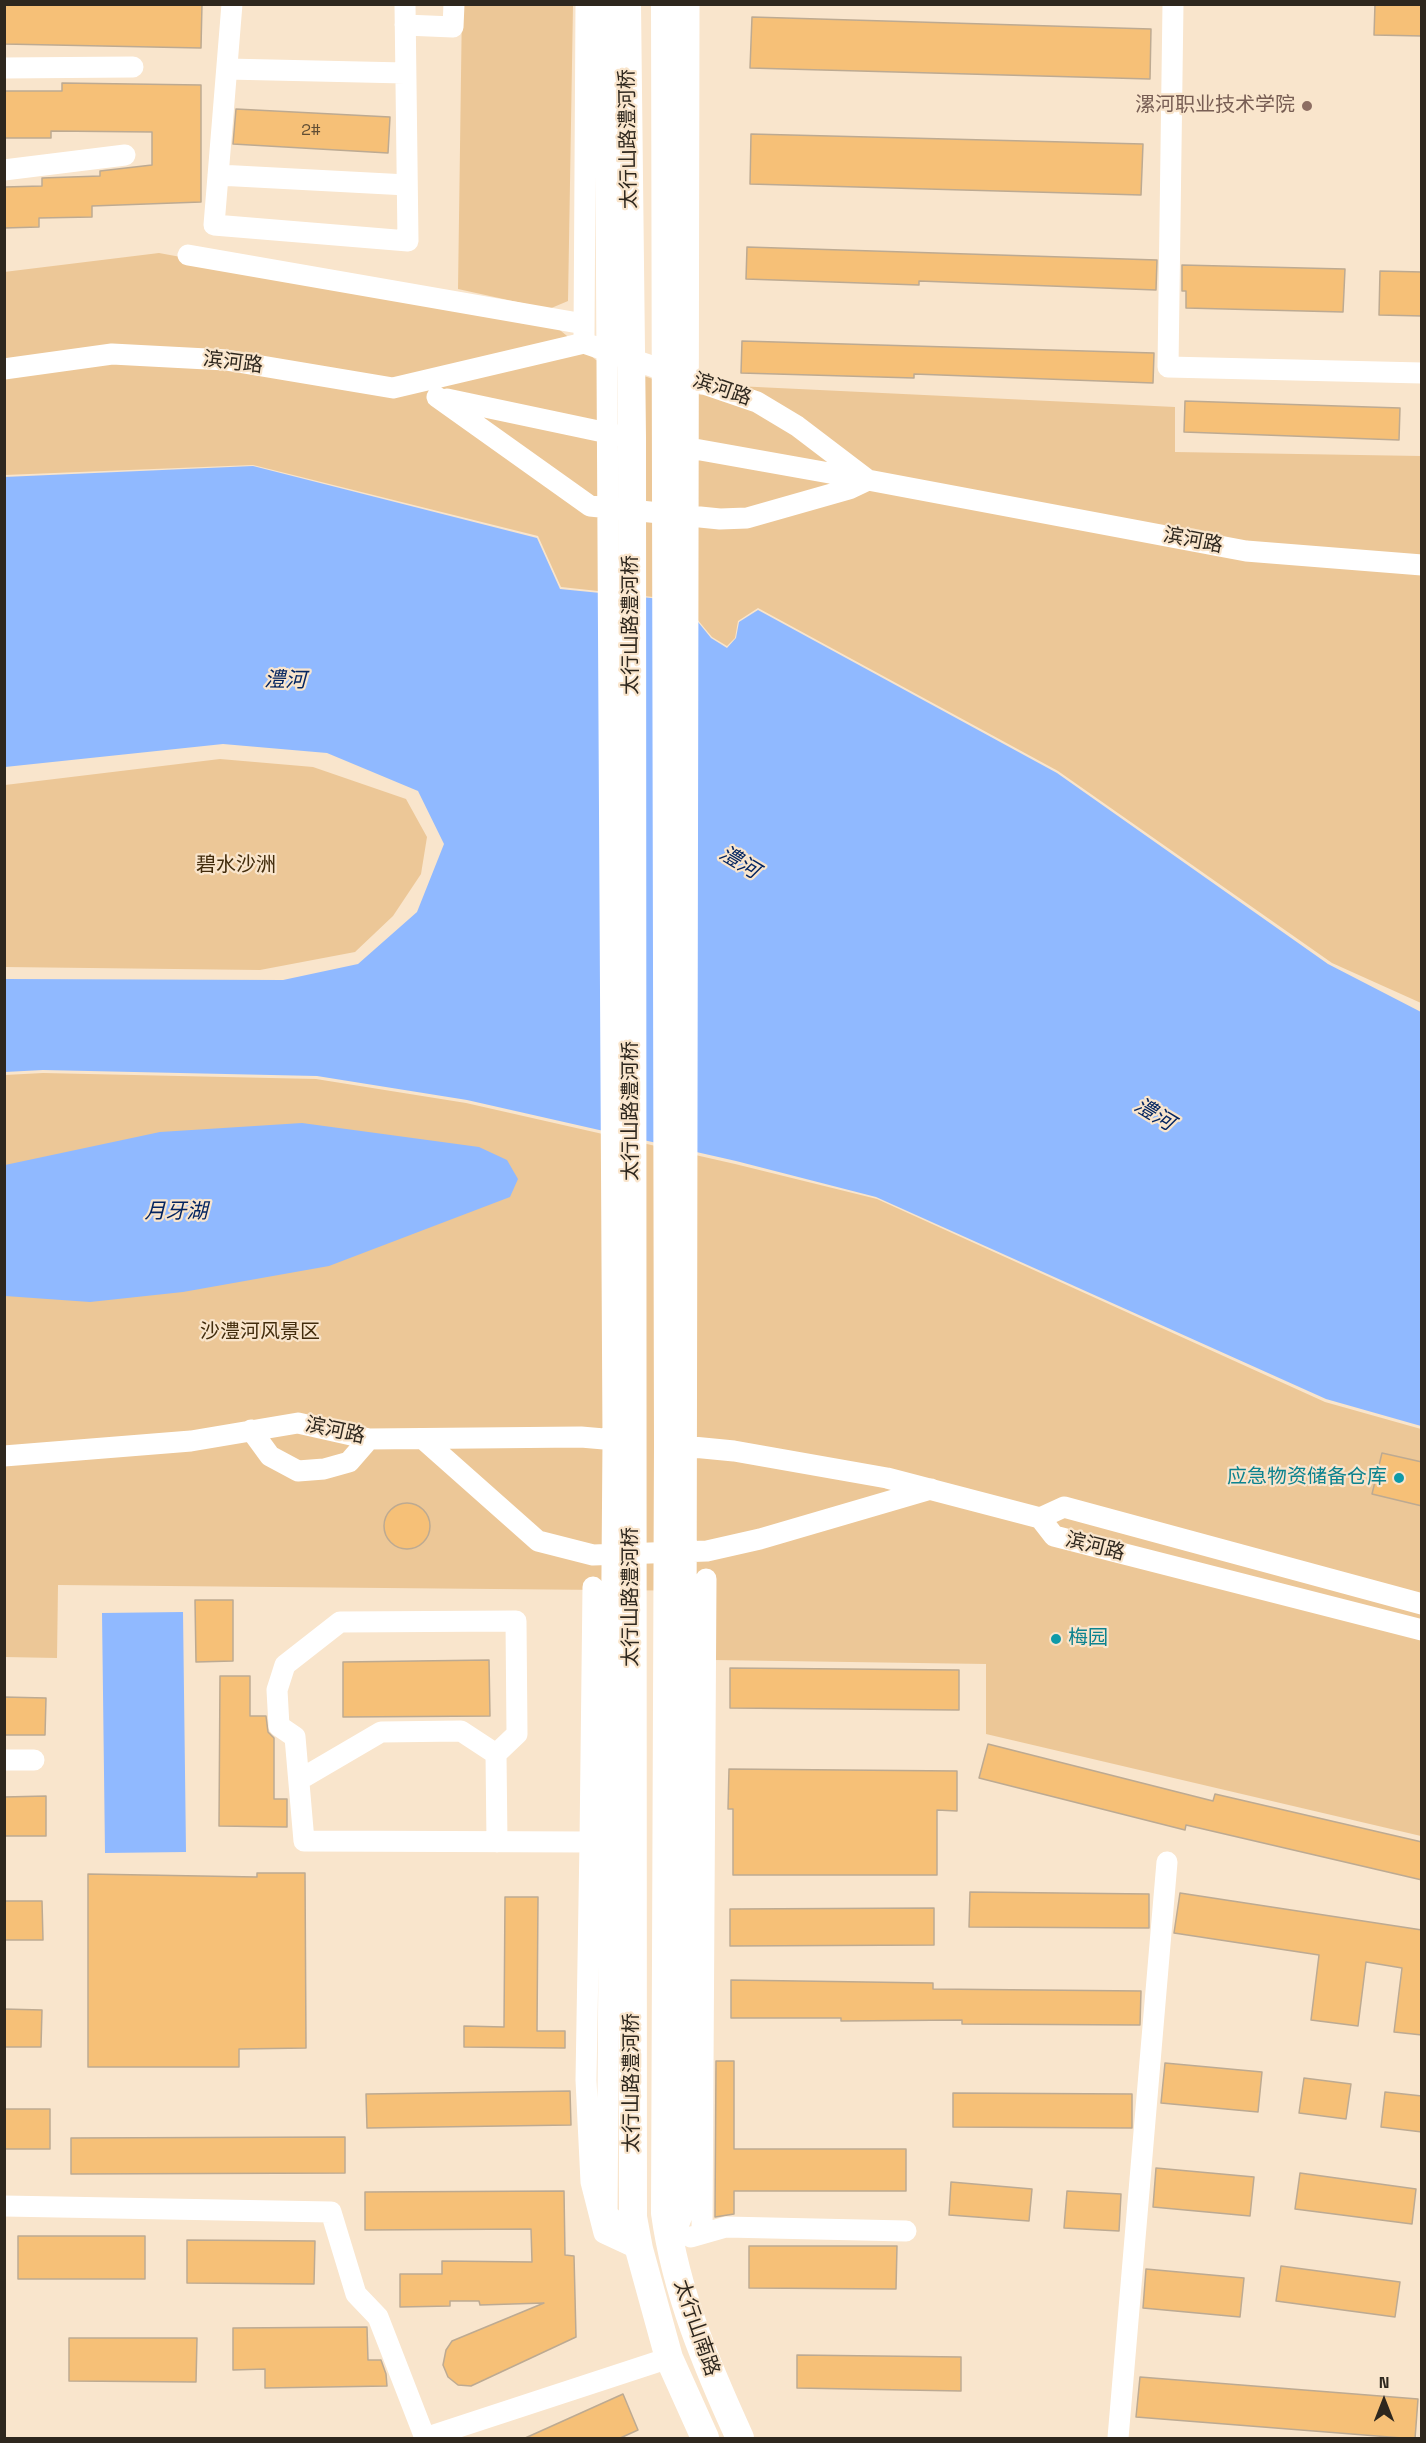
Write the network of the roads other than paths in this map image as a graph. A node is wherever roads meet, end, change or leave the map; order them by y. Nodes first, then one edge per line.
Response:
1 (232, 4) edge
2 (454, 4) edge
3 (586, 4) edge
4 (604, 4) edge
5 (627, 4) edge
6 (665, 4) edge
7 (689, 4) edge
8 (702, 4) edge
9 (1173, 4) edge
10 (405, 15) edge
11 (133, 67) dead end
12 (4, 68) edge
13 (227, 69) junction
14 (405, 73) junction
15 (125, 155) dead end
16 (4, 170) edge
17 (218, 175) junction
18 (407, 185) junction
19 (188, 255) dead end
20 (584, 333) junction
21 (4, 369) edge
22 (1422, 373) edge
23 (697, 382) junction
24 (393, 388) junction
25 (437, 397) junction
26 (620, 435) junction
27 (678, 446) junction
28 (868, 480) junction
29 (1422, 565) edge
30 (251, 1430) junction
31 (423, 1438) junction
32 (369, 1439) junction
33 (622, 1441) junction
34 (677, 1445) junction
35 (4, 1456) edge
36 (931, 1489) junction
37 (1040, 1518) junction
38 (706, 1579) dead end
39 (593, 1587) dead end
40 (1358, 1588) junction
41 (1422, 1604) edge
42 (1352, 1612) junction
43 (1422, 1630) edge
44 (496, 1754) junction
45 (4, 1760) edge
46 (34, 1760) dead end
47 (299, 1780) junction
48 (497, 1842) junction
49 (590, 1842) junction
50 (1167, 1862) dead end
51 (4, 2206) edge
52 (675, 2211) joint
53 (620, 2215) joint
54 (906, 2231) dead end
55 (702, 2232) junction
56 (669, 2247) junction
57 (639, 2249) junction
58 (669, 2358) junction
59 (705, 2439) edge
60 (740, 2439) edge
61 (1118, 2439) edge

1 - 13 street
2 - 10 street
3 - 20 street
4 - 26 street, 太行山路澧河桥
5 - 26 main road, 太行山路澧河桥
6 - 27 main road, 太行山路澧河桥
7 - 23 street, 太行山路澧河桥
8 - 23 street
9 - 22 street
10 - 14 street
11 - 12 street
13 - 14 street
13 - 17 street
14 - 18 street
15 - 16 street
17 - 18 street
17 - 18 street
19 - 20 street
20 - 23 street, 滨河路
20 - 24 street, 滨河路
21 - 24 street, 滨河路
23 - 27 street, 太行山路澧河桥
23 - 28 street, 滨河路
24 - 25 street
25 - 26 street
25 - 28 street
26 - 33 main road, 太行山路澧河桥
27 - 28 street
27 - 34 main road, 太行山路澧河桥
28 - 29 street, 滨河路
30 - 32 street, 滨河路
30 - 32 street
30 - 35 street, 滨河路
31 - 32 street, 滨河路
31 - 33 street, 滨河路
31 - 36 street
33 - 53 main road, 太行山路澧河桥
34 - 36 street, 滨河路
34 - 52 main road, 太行山路澧河桥
36 - 37 street, 滨河路
37 - 40 street
37 - 42 street, 滨河路
38 - 55 street
39 - 49 street
40 - 41 street
40 - 42 street
42 - 43 street, 滨河路
44 - 47 street
44 - 47 street
44 - 48 street
45 - 46 street
47 - 48 street
48 - 49 street
49 - 57 street
50 - 61 street
51 - 58 street
52 - 56 main road, 太行山南路
53 - 57 main road, 太行山南路
54 - 55 street
55 - 56 street
56 - 57 main road
56 - 60 main road, 太行山南路
57 - 58 main road, 太行山南路
58 - 59 main road, 太行山南路

